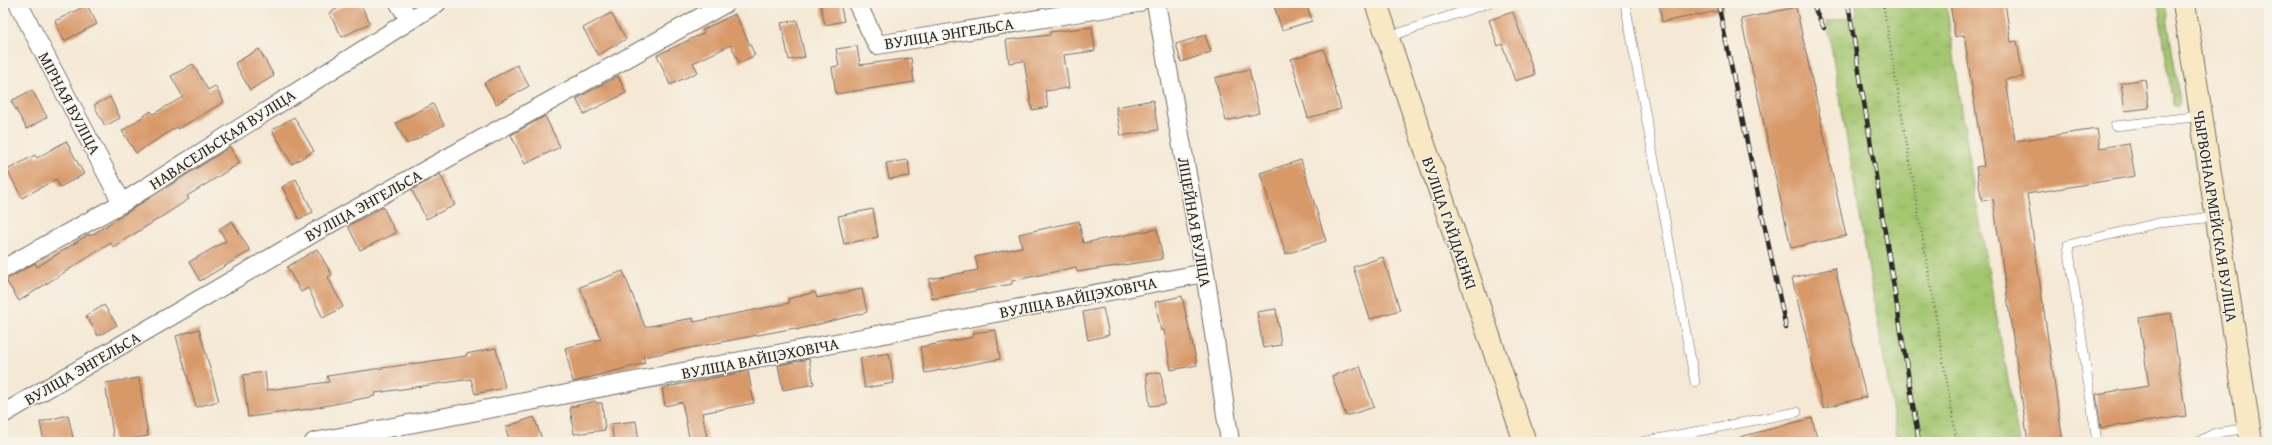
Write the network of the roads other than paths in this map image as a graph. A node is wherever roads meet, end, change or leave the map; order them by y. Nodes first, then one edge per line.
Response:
1 (18, 3) edge
2 (399, 3) edge
3 (437, 3) edge
4 (726, 3) edge
5 (857, 3) edge
6 (1138, 3) edge
7 (1156, 3) edge
8 (1376, 3) edge
9 (1488, 3) edge
10 (1624, 3) edge
11 (2184, 3) edge
12 (409, 19) junction
13 (1388, 37) junction
14 (2201, 116) junction
15 (2115, 126) dead end
16 (122, 203) junction
17 (2215, 217) junction
18 (3, 269) edge
19 (1205, 273) junction
20 (1695, 382) dead end
21 (1797, 412) dead end
22 (3, 414) edge
23 (2249, 437) edge
24 (314, 442) edge
25 (1230, 442) edge
26 (1525, 442) edge
27 (1642, 442) edge
28 (2097, 442) edge
29 (2198, 442) edge

1 - 16 street, МІРНАЯ ВУЛІЦА
2 - 12 street
3 - 12 street, НАВАСЕЛЬСКАЯ ВУЛІЦА
4 - 22 street, ВУЛІЦА ЭНГЕЛЬСА
5 - 6 street, ВУЛІЦА ЭНГЕЛЬСА
7 - 19 street, ЛІЦЕЙНАЯ ВУЛІЦА
8 - 13 street, ВУЛІЦА ГАЙДАЕНКІ
9 - 13 lane
10 - 20 lane
11 - 14 street, ЧЫРВОНААРМЕЙСКАЯ ВУЛІЦА
12 - 16 street, НАВАСЕЛЬСКАЯ ВУЛІЦА
13 - 26 street, ВУЛІЦА ГАЙДАЕНКІ
14 - 15 lane
14 - 17 street, ЧЫРВОНААРМЕЙСКАЯ ВУЛІЦА
16 - 18 street, НАВАСЕЛЬСКАЯ ВУЛІЦА
17 - 23 street, ЧЫРВОНААРМЕЙСКАЯ ВУЛІЦА
17 - 28 lane
19 - 24 street, ВУЛІЦА ВАЙЦЭХОВІЧА
19 - 25 street, ЛІЦЕЙНАЯ ВУЛІЦА
21 - 27 lane
23 - 29 lane

